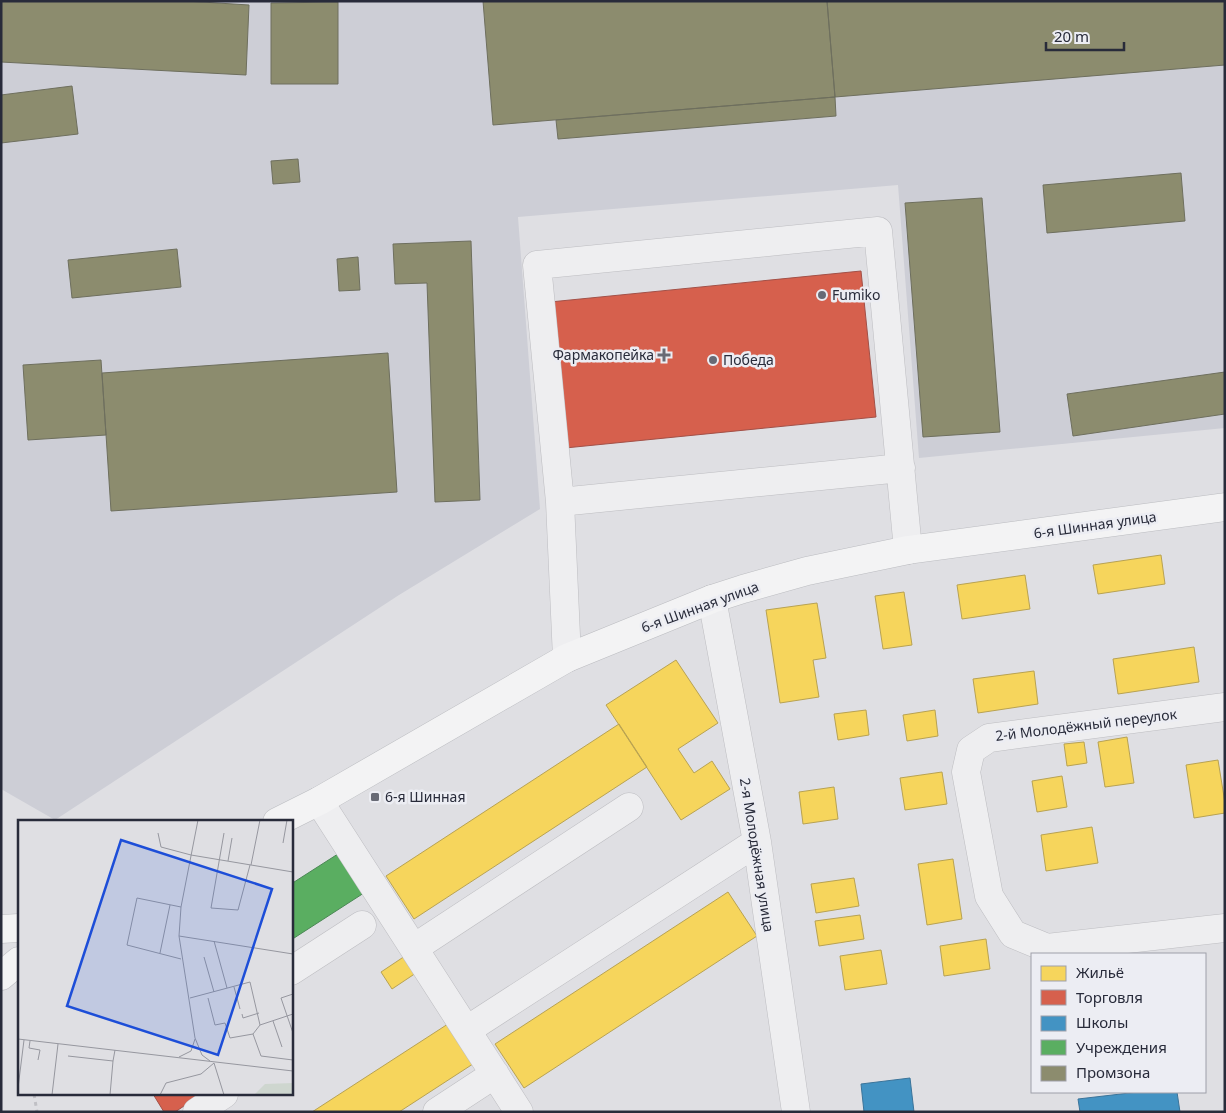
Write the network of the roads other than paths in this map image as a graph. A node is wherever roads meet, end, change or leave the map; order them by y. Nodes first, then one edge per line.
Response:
1 (901, 468) junction
2 (560, 502) junction
3 (1225, 507) edge
4 (908, 550) junction
5 (712, 600) junction
6 (567, 658) junction
7 (1225, 708) edge
8 (319, 801) junction
9 (629, 807) dead end
10 (281, 820) edge
11 (757, 842) junction
12 (362, 925) dead end
13 (18, 928) edge
14 (1225, 928) edge
15 (1, 929) edge
16 (414, 948) junction
17 (18, 962) edge
18 (292, 970) edge
19 (1, 976) edge
20 (467, 1030) junction
21 (495, 1074) junction
22 (221, 1096) edge
23 (198, 1112) edge
24 (437, 1112) edge
25 (519, 1112) edge
26 (796, 1112) edge

1 - 2 lane
1 - 2 lane
1 - 4 lane
2 - 6 lane
3 - 4 main road, 6-я Шинная улица
4 - 5 main road, 6-я Шинная улица
5 - 6 main road, 6-я Шинная улица
5 - 11 lane, 2-я Молодёжная улица
6 - 8 main road, 6-я Шинная улица
7 - 14 lane, 2-й Молодёжный переулок
8 - 10 main road, 6-я Шинная улица
8 - 16 lane
9 - 16 lane
11 - 20 lane
11 - 26 lane, 2-я Молодёжная улица
12 - 18 lane
13 - 15 main road
16 - 20 lane
17 - 19 main road
20 - 21 lane
21 - 24 lane
21 - 25 lane
22 - 23 lane

